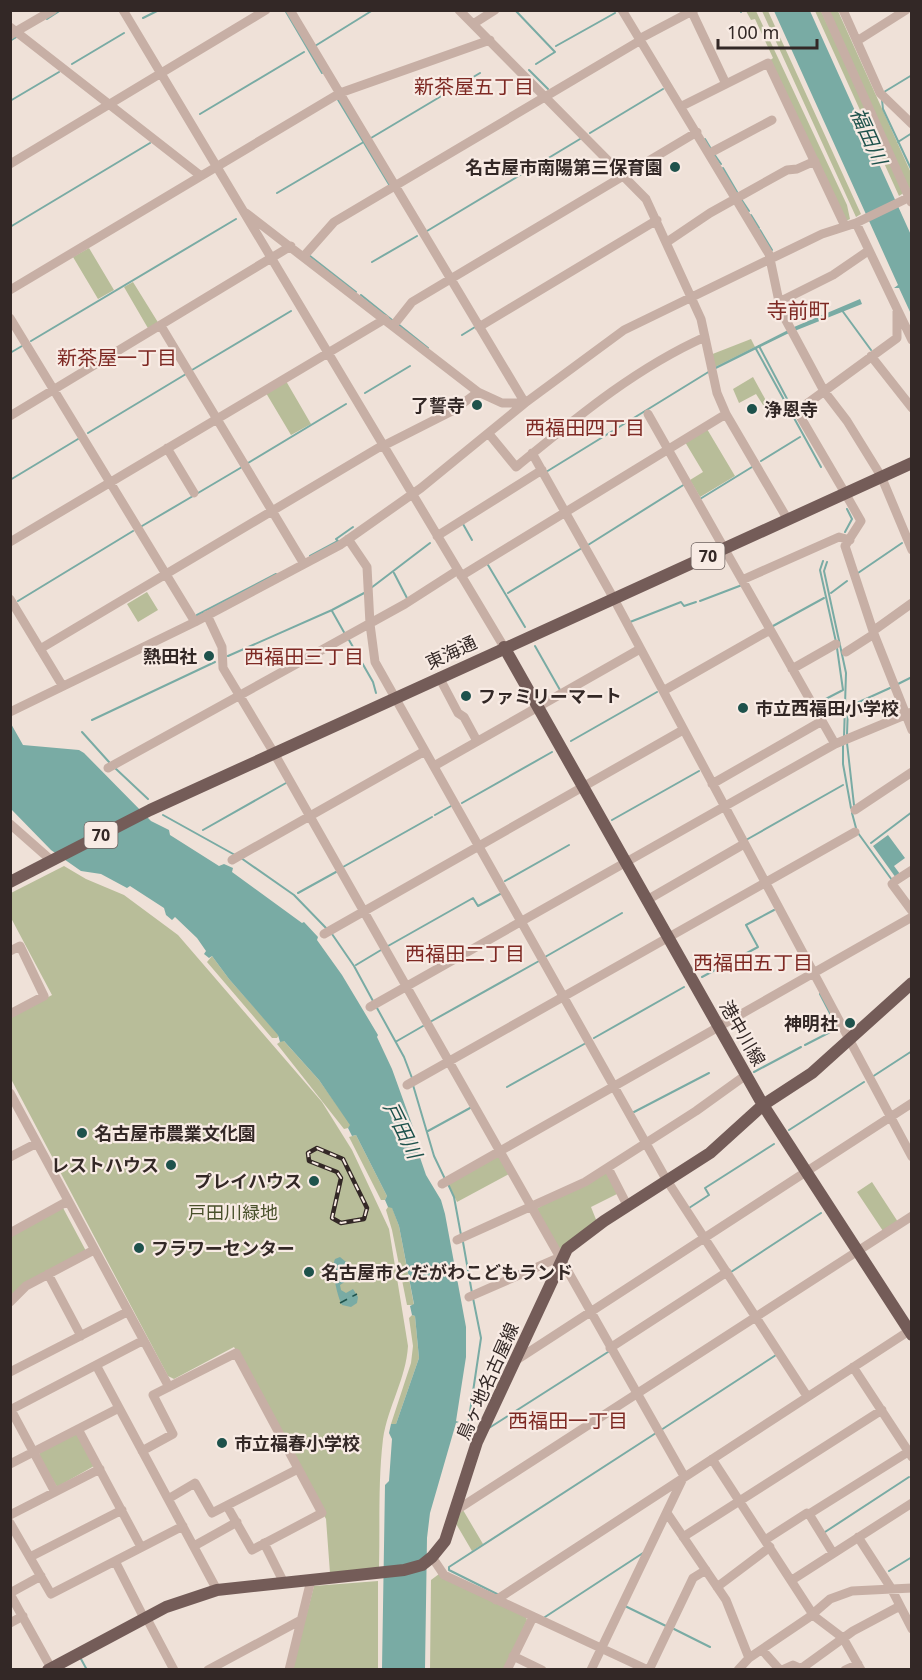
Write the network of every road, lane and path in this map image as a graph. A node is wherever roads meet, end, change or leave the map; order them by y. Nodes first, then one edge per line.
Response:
1 (53, 10) edge
2 (123, 10) edge
3 (266, 10) edge
4 (290, 10) edge
5 (459, 10) edge
6 (495, 10) edge
7 (622, 10) edge
8 (825, 10) edge
9 (843, 10) edge
10 (906, 10) edge
11 (692, 11) edge
12 (473, 24) junction
13 (13, 31) edge
14 (641, 39) junction
15 (490, 40) junction
16 (857, 41) junction
17 (161, 74) junction
18 (726, 84) junction
19 (340, 93) junction
20 (546, 96) junction
21 (110, 105) junction
22 (682, 106) junction
23 (772, 120) dead end
24 (912, 124) edge
25 (697, 132) junction
26 (710, 153) junction
27 (815, 161) junction
28 (10, 164) edge
29 (216, 167) junction
30 (624, 175) junction
31 (201, 176) junction
32 (395, 186) junction
33 (737, 197) junction
34 (909, 198) edge
35 (242, 210) junction
36 (657, 220) junction
37 (855, 223) junction
38 (845, 226) junction
39 (667, 242) junction
40 (291, 246) junction
41 (868, 251) junction
42 (304, 256) junction
43 (771, 258) junction
44 (272, 260) junction
45 (450, 279) junction
46 (10, 290) edge
47 (691, 296) junction
48 (779, 302) junction
49 (897, 311) junction
50 (10, 318) edge
51 (385, 319) junction
52 (161, 326) junction
53 (393, 326) junction
54 (479, 327) junction
55 (705, 337) junction
56 (912, 340) edge
57 (327, 352) junction
58 (871, 356) junction
59 (54, 390) junction
60 (824, 390) junction
61 (478, 392) junction
62 (492, 400) junction
63 (525, 403) junction
64 (912, 408) edge
65 (648, 414) dead end
66 (726, 414) junction
67 (10, 416) edge
68 (510, 416) junction
69 (217, 418) junction
70 (489, 434) junction
71 (383, 445) junction
72 (167, 448) junction
73 (669, 449) junction
74 (532, 453) junction
75 (912, 463) edge
76 (543, 472) junction
77 (881, 476) junction
78 (109, 483) junction
79 (194, 493) dead end
80 (845, 493) junction
81 (412, 494) junction
82 (272, 511) junction
83 (566, 512) junction
84 (788, 520) junction
85 (909, 534) edge
86 (437, 536) junction
87 (348, 539) junction
88 (850, 540) junction
89 (10, 542) edge
90 (724, 549) junction
91 (912, 550) edge
92 (304, 564) junction
93 (459, 573) junction
94 (165, 575) junction
95 (742, 580) junction
96 (614, 598) junction
97 (10, 599) edge
98 (912, 603) edge
99 (207, 615) junction
100 (195, 622) junction
101 (369, 624) junction
102 (770, 630) junction
103 (874, 632) junction
104 (836, 644) dead end
105 (504, 647) junction
106 (640, 648) junction
107 (40, 650) junction
108 (846, 652) dead end
109 (792, 669) junction
110 (439, 677) junction
111 (62, 685) junction
112 (663, 691) junction
113 (239, 696) junction
114 (395, 698) junction
115 (537, 707) junction
116 (11, 712) edge
117 (908, 714) edge
118 (822, 721) junction
119 (683, 730) junction
120 (912, 730) edge
121 (477, 741) junction
122 (835, 744) junction
123 (425, 751) junction
124 (274, 753) junction
125 (434, 766) junction
126 (108, 768) dead end
127 (912, 772) edge
128 (712, 783) junction
129 (583, 787) junction
130 (724, 806) junction
131 (855, 810) dead end
132 (309, 816) junction
133 (10, 824) edge
134 (855, 832) dead end
135 (744, 844) junction
136 (478, 846) junction
137 (232, 860) dead end
138 (52, 861) junction
139 (626, 862) junction
140 (912, 870) edge
141 (10, 882) edge
142 (764, 883) junction
143 (647, 900) junction
144 (363, 911) junction
145 (912, 911) edge
146 (912, 917) edge
147 (521, 921) junction
148 (324, 934) dead end
149 (668, 937) junction
150 (10, 951) edge
151 (813, 974) junction
152 (912, 983) edge
153 (405, 986) junction
154 (564, 996) junction
155 (370, 1007) dead end
156 (10, 1014) edge
157 (719, 1028) junction
158 (848, 1041) junction
159 (448, 1062) junction
160 (746, 1075) junction
161 (407, 1085) dead end
162 (614, 1086) junction
163 (10, 1093) edge
164 (912, 1103) edge
165 (763, 1105) junction
166 (890, 1117) junction
167 (37, 1143) junction
168 (646, 1143) junction
169 (499, 1151) junction
170 (10, 1157) edge
171 (912, 1157) edge
172 (608, 1168) junction
173 (806, 1172) junction
174 (666, 1179) junction
175 (442, 1184) dead end
176 (68, 1201) junction
177 (627, 1205) junction
178 (531, 1207) junction
179 (912, 1216) edge
180 (10, 1233) edge
181 (705, 1238) junction
182 (457, 1240) dead end
183 (94, 1250) junction
184 (858, 1252) junction
185 (560, 1258) junction
186 (727, 1272) junction
187 (48, 1274) junction
188 (469, 1297) dead end
189 (10, 1302) edge
190 (127, 1312) junction
191 (589, 1313) junction
192 (756, 1317) junction
193 (911, 1332) edge
194 (81, 1336) junction
195 (142, 1341) junction
196 (610, 1348) junction
197 (515, 1361) junction
198 (96, 1365) junction
199 (854, 1367) junction
200 (10, 1372) edge
201 (169, 1387) junction
202 (637, 1394) junction
203 (807, 1396) junction
204 (119, 1408) junction
205 (11, 1409) edge
206 (882, 1410) junction
207 (78, 1429) junction
208 (909, 1450) edge
209 (142, 1451) junction
210 (34, 1452) junction
211 (712, 1459) junction
212 (10, 1464) edge
213 (100, 1469) junction
214 (298, 1469) junction
215 (684, 1476) junction
216 (55, 1492) junction
217 (168, 1499) junction
218 (740, 1502) junction
219 (912, 1503) edge
220 (227, 1506) junction
221 (122, 1510) junction
222 (455, 1511) junction
223 (667, 1513) junction
224 (809, 1514) junction
225 (10, 1515) edge
226 (237, 1522) junction
227 (10, 1523) edge
228 (183, 1526) junction
229 (683, 1537) junction
230 (858, 1537) junction
231 (264, 1543) junction
232 (767, 1543) junction
233 (194, 1546) junction
234 (141, 1547) junction
235 (833, 1553) junction
236 (30, 1557) junction
237 (432, 1557) junction
238 (115, 1561) junction
239 (706, 1570) junction
240 (41, 1576) junction
241 (311, 1580) junction
242 (792, 1580) junction
243 (284, 1583) junction
244 (717, 1587) junction
245 (891, 1588) junction
246 (912, 1588) edge
247 (217, 1590) junction
248 (10, 1593) edge
249 (496, 1600) junction
250 (900, 1606) junction
251 (812, 1612) junction
252 (23, 1616) junction
253 (145, 1617) junction
254 (533, 1617) junction
255 (301, 1620) junction
256 (10, 1623) edge
257 (912, 1629) edge
258 (843, 1638) junction
259 (601, 1649) junction
260 (763, 1651) junction
261 (513, 1656) junction
262 (749, 1658) junction
263 (860, 1667) edge
264 (50, 1669) edge
265 (803, 1669) edge
266 (174, 1670) edge
267 (208, 1670) edge
268 (289, 1670) edge
269 (507, 1670) edge
270 (542, 1670) edge
271 (591, 1670) edge
272 (649, 1670) edge
273 (738, 1670) edge
274 (781, 1670) edge
275 (845, 1670) edge

1 - 13 street
2 - 17 street
3 - 17 street
4 - 19 street
5 - 12 street
6 - 12 street
7 - 14 street
8 - 34 street
9 - 16 street
10 - 16 street
11 - 14 street
11 - 18 street
12 - 15 street
13 - 21 street
14 - 20 street
14 - 22 street
15 - 19 street
15 - 20 street
16 - 24 street
17 - 21 street
17 - 29 street
18 - 22 street
18 - 27 street
19 - 29 street
19 - 32 street
20 - 30 street
20 - 32 street
21 - 28 street
21 - 31 street
22 - 25 street
23 - 26 street
25 - 26 street
25 - 30 street
26 - 33 street
27 - 33 street
27 - 38 street
29 - 31 street
29 - 35 street
30 - 36 street
30 - 45 street
31 - 46 street
32 - 42 street
32 - 45 street
33 - 39 street
33 - 43 street
34 - 37 street
35 - 40 street
35 - 44 street
36 - 39 street
36 - 54 street
37 - 38 street
37 - 41 street
38 - 43 street
39 - 47 street
40 - 42 street
40 - 44 street
41 - 48 street
41 - 49 street
42 - 51 street
43 - 47 street
43 - 48 street
44 - 52 street
44 - 57 street
45 - 53 street
45 - 54 street
47 - 55 street
47 - 63 street
48 - 60 street
49 - 56 street
49 - 58 street
50 - 59 street
51 - 53 street
51 - 57 street
52 - 59 street
52 - 69 street
53 - 61 street
54 - 63 street
55 - 66 street
55 - 74 street
57 - 69 street
57 - 71 street
58 - 60 street
58 - 64 street
59 - 67 street
59 - 78 street
60 - 77 street
60 - 80 street
61 - 62 street
61 - 71 street
62 - 63 street
62 - 68 street
63 - 68 street
65 - 73 street
66 - 73 street
66 - 84 street
68 - 70 street
69 - 72 street
69 - 82 street
70 - 74 street
70 - 81 street
71 - 81 street
71 - 82 street
72 - 78 street
72 - 79 street
73 - 83 street
73 - 90 street
74 - 76 street
75 - 77 main road, 東海通 / 70
76 - 83 street
76 - 86 street
77 - 80 main road, 東海通 / 70
77 - 85 street
78 - 89 street
78 - 94 street
80 - 84 main road, 東海通 / 70
80 - 88 street
81 - 86 street
81 - 87 street
82 - 92 street
82 - 94 street
83 - 93 street
83 - 96 street
84 - 90 main road, 東海通 / 70
85 - 91 street
86 - 93 street
87 - 92 street
87 - 101 street
88 - 95 street
88 - 103 street
90 - 95 street
90 - 96 main road, 東海通 / 70
92 - 99 street
93 - 101 street
93 - 105 street
94 - 100 street
94 - 107 street
95 - 102 street
96 - 105 main road, 東海通 / 70
96 - 106 street
97 - 107 street
98 - 103 street
99 - 100 street
99 - 113 street
100 - 111 street
101 - 113 street
101 - 114 street
102 - 109 street
102 - 112 street
103 - 108 street
103 - 117 street
104 - 109 street
105 - 110 main road, 東海通 / 70
105 - 115 main road, 港中川線
106 - 112 street
106 - 115 street
107 - 111 street
109 - 118 street
110 - 114 main road, 東海通 / 70
110 - 121 street
111 - 116 street
112 - 119 street
113 - 124 street
113 - 126 street
114 - 123 street
114 - 124 main road, 東海通 / 70
115 - 121 street
115 - 129 main road, 港中川線
117 - 120 street
117 - 122 street
118 - 122 street
118 - 128 street
119 - 128 street
119 - 129 street
121 - 125 street
122 - 130 street
123 - 125 street
123 - 132 street
124 - 132 street
124 - 138 main road, 東海通 / 70
125 - 136 street
127 - 131 street
128 - 130 street
129 - 136 street
129 - 139 main road, 港中川線
130 - 135 street
130 - 139 street
132 - 137 street
132 - 144 street
133 - 138 street
134 - 142 street
135 - 142 street
135 - 143 street
136 - 144 street
136 - 147 street
138 - 141 main road, 東海通 / 70
139 - 143 main road, 港中川線
139 - 147 street
140 - 145 street
142 - 149 street
142 - 151 street
143 - 149 main road, 港中川線
144 - 148 street
144 - 153 street
146 - 151 street
147 - 153 street
147 - 154 street
149 - 154 street
149 - 157 main road, 港中川線
150 - 156 street
151 - 157 street
151 - 158 street
152 - 158 main road, 鳥ヶ地名古屋線
153 - 155 street
153 - 159 street
154 - 159 street
154 - 162 street
157 - 160 main road, 港中川線
157 - 162 street
158 - 165 main road, 鳥ヶ地名古屋線
158 - 166 street
159 - 161 street
159 - 169 street
160 - 165 main road, 港中川線
160 - 168 street
162 - 168 street
162 - 169 street
163 - 167 street
164 - 166 street
165 - 173 main road, 港中川線
165 - 174 main road, 鳥ヶ地名古屋線
166 - 171 street
166 - 173 street
167 - 170 street
167 - 176 street
168 - 172 street
168 - 174 street
169 - 175 street
169 - 178 street
172 - 177 street
172 - 178 street
173 - 181 street
173 - 184 main road, 港中川線
174 - 177 main road, 鳥ヶ地名古屋線
174 - 181 street
176 - 180 street
176 - 183 street
177 - 185 main road, 鳥ヶ地名古屋線
178 - 182 street
178 - 185 street
179 - 184 street
181 - 186 street
181 - 191 street
183 - 187 street
183 - 190 street
184 - 192 street
184 - 193 main road, 港中川線
185 - 188 street
185 - 191 street
185 - 197 main road, 鳥ヶ地名古屋線
186 - 192 street
186 - 196 street
187 - 189 street
187 - 194 street
190 - 194 street
190 - 195 street
191 - 196 street
191 - 197 street
192 - 202 street
192 - 203 street
193 - 199 street
194 - 200 street
195 - 198 street
195 - 201 street
196 - 202 street
197 - 222 main road, 鳥ヶ地名古屋線
198 - 204 street
198 - 205 street
199 - 203 street
199 - 206 street
201 - 209 street
201 - 214 street
202 - 215 street
202 - 222 street
203 - 211 street
204 - 207 street
204 - 209 street
205 - 210 street
206 - 208 street
206 - 218 street
207 - 210 street
207 - 213 street
208 - 224 street
209 - 217 street
210 - 212 street
210 - 216 street
211 - 215 street
211 - 218 street
213 - 216 street
213 - 221 street
214 - 220 street
214 - 231 street
215 - 223 street
215 - 249 street
216 - 225 street
217 - 220 street
217 - 228 street
218 - 229 street
218 - 232 street
219 - 230 street
220 - 226 street
221 - 234 street
221 - 236 street
222 - 237 main road, 鳥ヶ地名古屋線
223 - 229 street
223 - 259 street
224 - 232 street
224 - 235 street
226 - 231 street
226 - 233 street
227 - 236 street
228 - 233 street
228 - 234 street
229 - 239 street
230 - 235 street
230 - 245 street
231 - 243 street
232 - 242 street
232 - 244 street
233 - 247 street
234 - 238 street
235 - 242 street
236 - 240 street
237 - 241 main road
237 - 249 street
238 - 240 street
238 - 253 street
239 - 244 street
239 - 272 street
240 - 248 street
241 - 243 main road
241 - 255 street
242 - 251 street
243 - 247 main road
244 - 262 street
245 - 246 street
245 - 250 street
245 - 251 street
247 - 253 main road
248 - 252 street
249 - 254 street
250 - 257 street
250 - 258 street
251 - 258 street
251 - 260 street
252 - 256 street
252 - 264 street
253 - 264 main road
253 - 266 street
254 - 259 street
254 - 261 street
255 - 267 street
255 - 268 street
258 - 263 street
258 - 265 street
259 - 271 street
259 - 272 street
260 - 262 street
260 - 274 street
261 - 269 street
261 - 270 street
262 - 273 street
263 - 275 street
265 - 274 street

